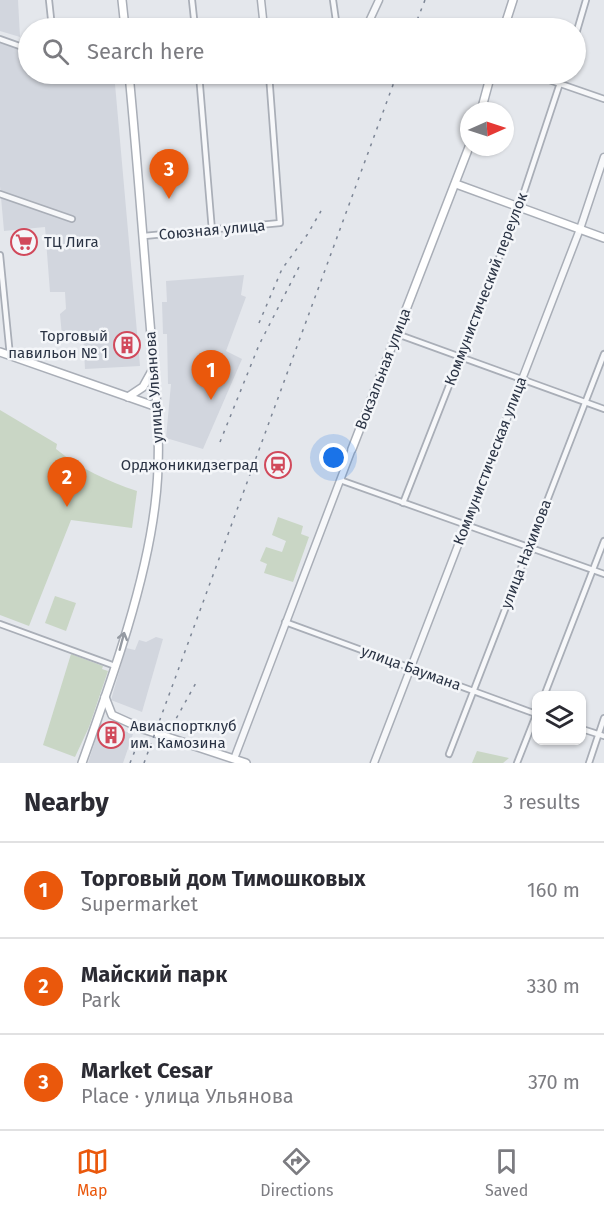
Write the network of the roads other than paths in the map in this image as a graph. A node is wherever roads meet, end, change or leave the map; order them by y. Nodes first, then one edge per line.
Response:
1 (49, 0) edge
2 (122, 0) edge
3 (192, 0) edge
4 (261, 0) edge
5 (333, 0) edge
6 (379, 0) edge
7 (513, 0) edge
8 (586, 0) edge
9 (51, 18) edge
10 (124, 18) edge
11 (194, 18) edge
12 (263, 18) edge
13 (336, 18) edge
14 (371, 18) edge
15 (507, 18) edge
16 (581, 18) edge
17 (0, 39) edge
18 (18, 45) edge
19 (130, 84) edge
20 (200, 84) edge
21 (270, 84) edge
22 (489, 84) edge
23 (560, 84) edge
24 (563, 84) edge
25 (604, 99) edge
26 (484, 102) edge
27 (466, 156) edge
28 (604, 157) edge
29 (456, 184) junction
30 (0, 194) edge
31 (519, 207) junction
32 (72, 219) dead end
33 (580, 229) junction
34 (212, 231) junction
35 (144, 236) junction
36 (604, 238) edge
37 (0, 255) edge
38 (397, 334) junction
39 (0, 352) edge
40 (604, 354) edge
41 (10, 356) junction
42 (460, 357) junction
43 (153, 366) junction
44 (521, 380) junction
45 (128, 397) junction
46 (584, 402) junction
47 (157, 407) junction
48 (604, 409) edge
49 (352, 449) joint
50 (340, 480) junction
51 (403, 503) junction
52 (465, 525) junction
53 (604, 541) edge
54 (528, 547) junction
55 (593, 570) junction
56 (604, 574) edge
57 (285, 622) junction
58 (0, 624) edge
59 (115, 666) junction
60 (410, 669) junction
61 (474, 691) junction
62 (546, 691) edge
63 (105, 697) junction
64 (532, 713) edge
65 (111, 714) junction
66 (604, 718) edge
67 (97, 720) junction
68 (532, 727) edge
69 (586, 730) edge
70 (597, 734) junction
71 (604, 736) edge
72 (449, 754) dead end
73 (234, 759) junction
74 (82, 763) edge
75 (246, 763) edge
76 (374, 763) edge
77 (517, 763) edge
78 (589, 763) edge

1 - 9 street
2 - 10 main road
3 - 11 street
4 - 12 street
5 - 13 street
6 - 14 street
7 - 15 main road
8 - 16 street
17 - 18 street
19 - 35 main road, улица Ульянова
20 - 34 street
21 - 34 street, Союзная улица
22 - 26 main road
23 - 31 street, Коммунистический переулок
24 - 25 street
27 - 29 main road, Вокзальная улица
28 - 33 street, Коммунистическая улица
29 - 31 main road
29 - 38 main road, Вокзальная улица
30 - 32 street
31 - 33 main road
31 - 42 street, Коммунистический переулок
33 - 36 main road
33 - 44 street, Коммунистическая улица
34 - 35 street, Союзная улица
35 - 43 main road, улица Ульянова
37 - 41 street
38 - 42 street
38 - 49 main road, Вокзальная улица
39 - 41 main road
40 - 46 street, улица Нахимова
41 - 45 main road
42 - 44 street
42 - 51 street, Коммунистический переулок
43 - 45 main road
43 - 47 main road, улица Ульянова
44 - 46 street
44 - 52 street, Коммунистическая улица
45 - 47 main road
46 - 48 street
46 - 54 street, улица Нахимова
59 -> 47 main road, улица Ульянова
49 - 50 street, Вокзальная улица
50 - 51 street
50 - 57 street, Вокзальная улица
51 - 52 street
52 - 54 street
52 - 60 street, Коммунистическая улица
53 - 55 street
54 - 55 street
54 - 61 street, улица Нахимова
55 - 56 street
55 - 62 street
57 - 60 street, улица Баумана
57 - 73 street, Вокзальная улица
58 - 59 street
59 - 63 main road, улица Ульянова
60 - 61 street, улица Баумана
60 - 76 street, Коммунистическая улица
61 - 64 street, улица Баумана
61 - 72 street, улица Нахимова
63 - 65 main road
63 - 67 main road, улица Ульянова
65 - 67 main road
65 - 73 main road
66 - 70 street
67 - 74 main road, улица Ульянова
68 - 77 street
69 - 70 street
70 - 71 street
70 - 78 street
73 - 75 main road

